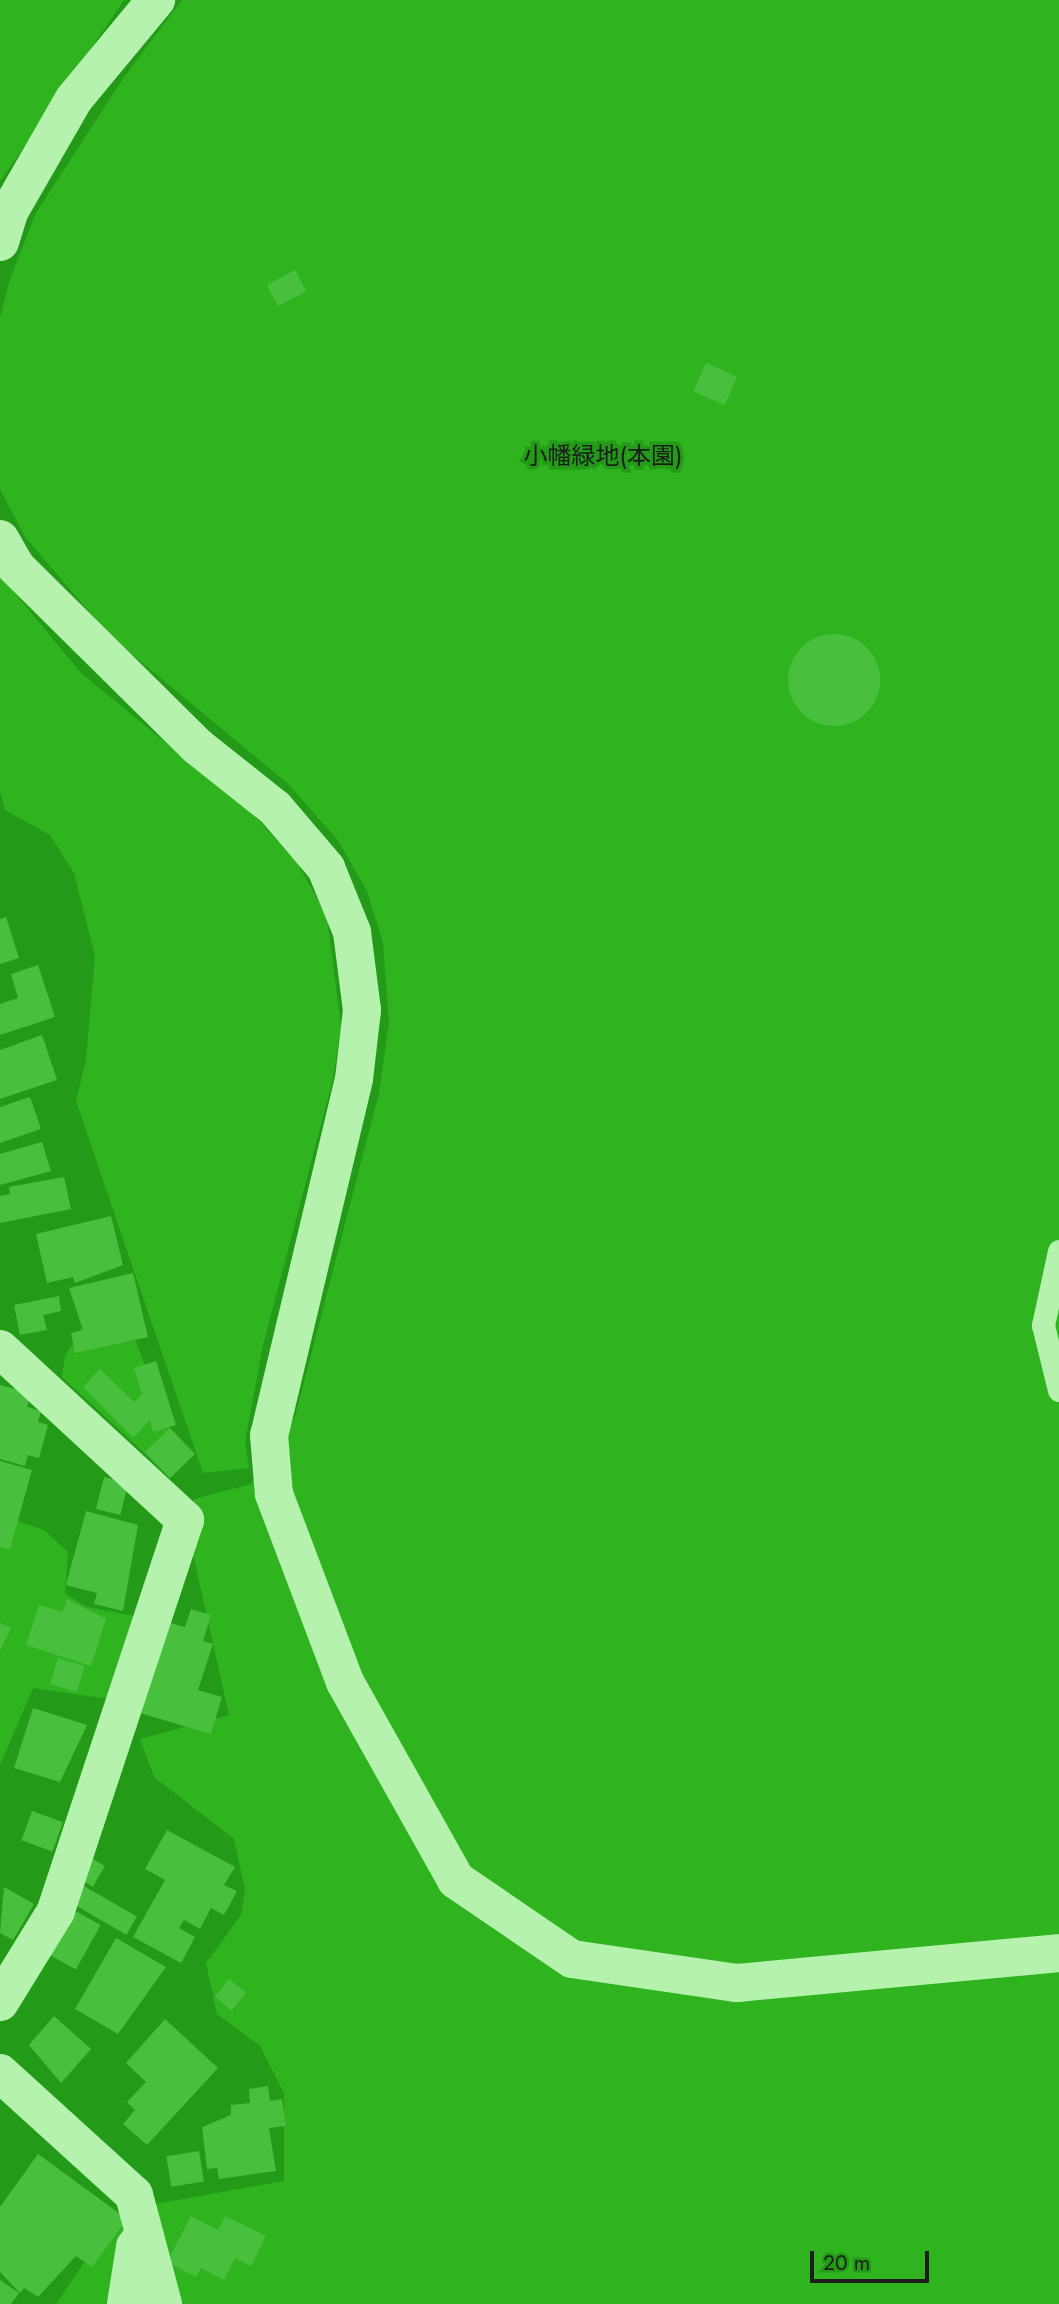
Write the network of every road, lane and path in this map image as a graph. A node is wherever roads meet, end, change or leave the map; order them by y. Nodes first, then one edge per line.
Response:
1 (156, 0) edge
2 (0, 242) edge
3 (0, 539) edge
4 (1059, 1251) edge
5 (0, 1349) edge
6 (1059, 1390) edge
7 (1059, 1953) edge
8 (0, 2001) edge
9 (0, 2073) edge
10 (144, 2234) junction
11 (126, 2304) edge
12 (163, 2304) edge

1 - 2 street
3 - 7 street
4 - 6 lane
5 - 8 street
9 - 10 street
10 - 11 street
10 - 12 street

